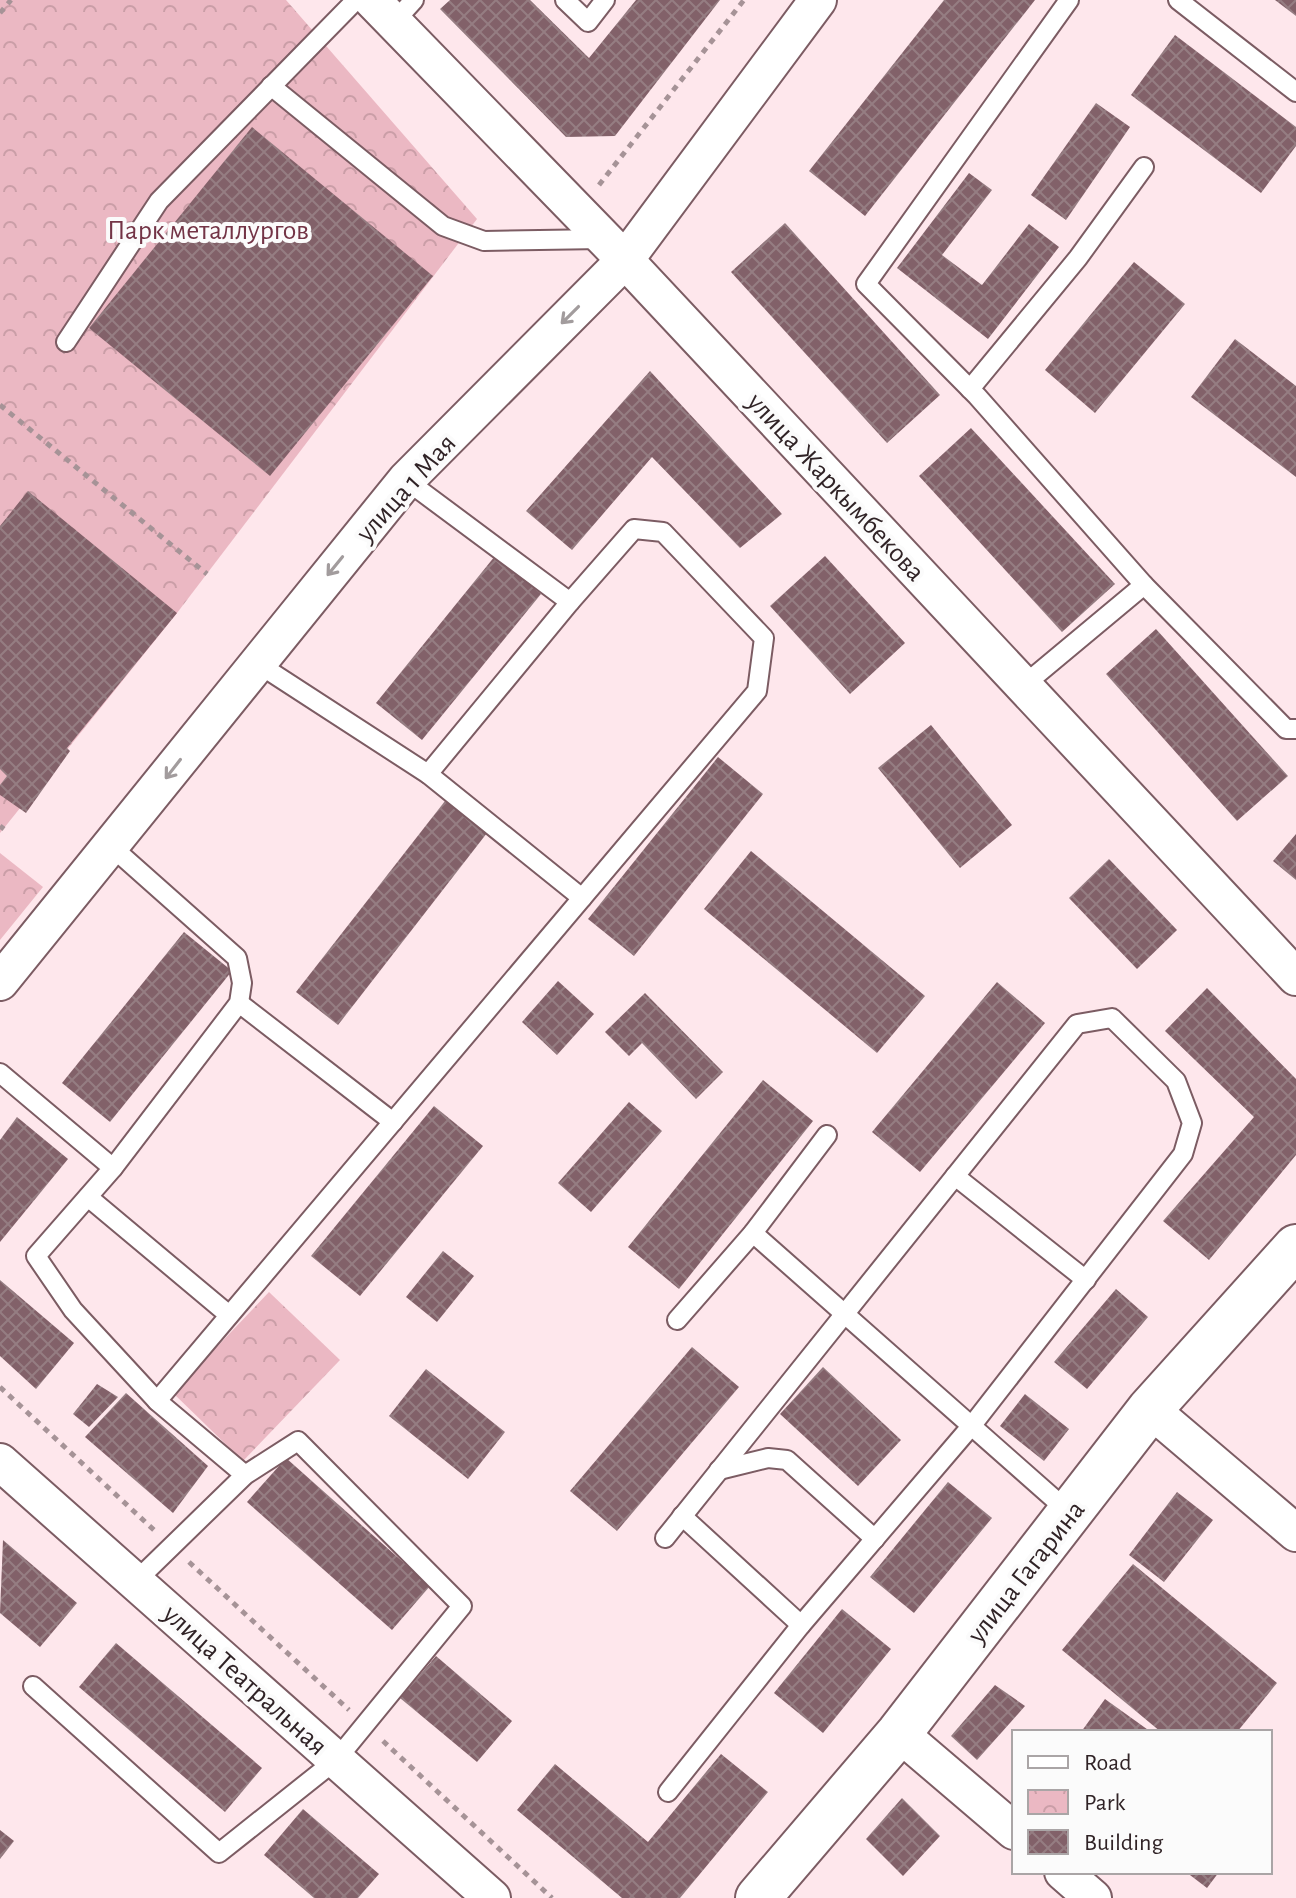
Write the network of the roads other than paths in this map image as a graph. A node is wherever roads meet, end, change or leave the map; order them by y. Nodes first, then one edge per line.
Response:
1 (356, 0) edge
2 (565, 0) edge
3 (605, 0) edge
4 (818, 0) edge
5 (1069, 0) edge
6 (1178, 0) edge
7 (393, 7) edge
8 (271, 86) junction
9 (1296, 92) edge
10 (1144, 167) dead end
11 (615, 249) junction
12 (66, 342) dead end
13 (970, 389) junction
14 (406, 480) junction
15 (1144, 585) junction
16 (570, 602) junction
17 (257, 663) junction
18 (1024, 685) junction
19 (1296, 729) edge
20 (428, 774) junction
21 (112, 847) junction
22 (582, 898) junction
23 (1296, 977) edge
24 (0, 982) edge
25 (239, 1003) junction
26 (0, 1073) edge
27 (393, 1122) junction
28 (827, 1135) dead end
29 (113, 1168) junction
30 (955, 1176) junction
31 (88, 1197) junction
32 (753, 1233) junction
33 (1296, 1247) edge
34 (1086, 1280) junction
35 (845, 1313) junction
36 (229, 1315) junction
37 (677, 1320) dead end
38 (157, 1401) junction
39 (1150, 1409) junction
40 (973, 1424) junction
41 (719, 1470) junction
42 (5, 1475) edge
43 (245, 1475) junction
44 (1070, 1513) junction
45 (682, 1516) junction
46 (1296, 1533) edge
47 (665, 1538) dead end
48 (875, 1539) junction
49 (136, 1581) junction
50 (801, 1625) junction
51 (33, 1686) dead end
52 (899, 1733) junction
53 (336, 1760) junction
54 (668, 1792) dead end
55 (1012, 1829) edge
56 (1065, 1874) edge
57 (492, 1898) edge
58 (758, 1898) edge
59 (1093, 1898) edge

1 - 8 lane
2 - 3 lane
4 - 11 street, улица 1 Мая
5 - 13 lane
6 - 9 lane
7 - 11 street, улица Жаркымбекова
8 - 11 lane
8 - 12 lane
10 - 13 lane
11 -> 14 street, улица 1 Мая
11 - 18 street, улица Жаркымбекова
13 - 15 lane
14 - 16 lane
14 -> 17 street, улица 1 Мая
15 - 18 lane
15 - 19 lane
16 - 20 lane
16 - 22 lane
17 - 20 lane
17 -> 21 street, улица 1 Мая
18 - 23 street, улица Жаркымбекова
20 - 22 lane
21 - 24 street, улица 1 Мая
21 - 25 lane
22 - 27 lane
25 - 27 lane
25 - 29 lane
26 - 29 lane
27 - 36 lane
28 - 32 lane
29 - 31 lane
30 - 34 lane
30 - 34 lane
30 - 35 lane
31 - 36 lane
31 - 38 lane
32 - 35 lane
32 - 37 lane
33 - 39 main road, улица Гагарина
34 - 40 lane
35 - 40 lane
35 - 41 lane
36 - 38 lane
38 - 43 lane
39 - 44 main road, улица Гагарина
39 - 46 street
40 - 44 lane
40 - 48 lane
41 - 45 lane
41 - 48 lane
42 - 49 street, улица Театральная
43 - 49 lane
43 - 53 lane
44 - 52 main road, улица Гагарина
45 - 47 lane
45 - 50 lane
48 - 50 lane
49 - 53 street, улица Театральная
50 - 54 lane
51 - 53 lane
52 - 55 street
52 - 58 main road, улица Гагарина
53 - 57 street, улица Театральная
56 - 59 street

